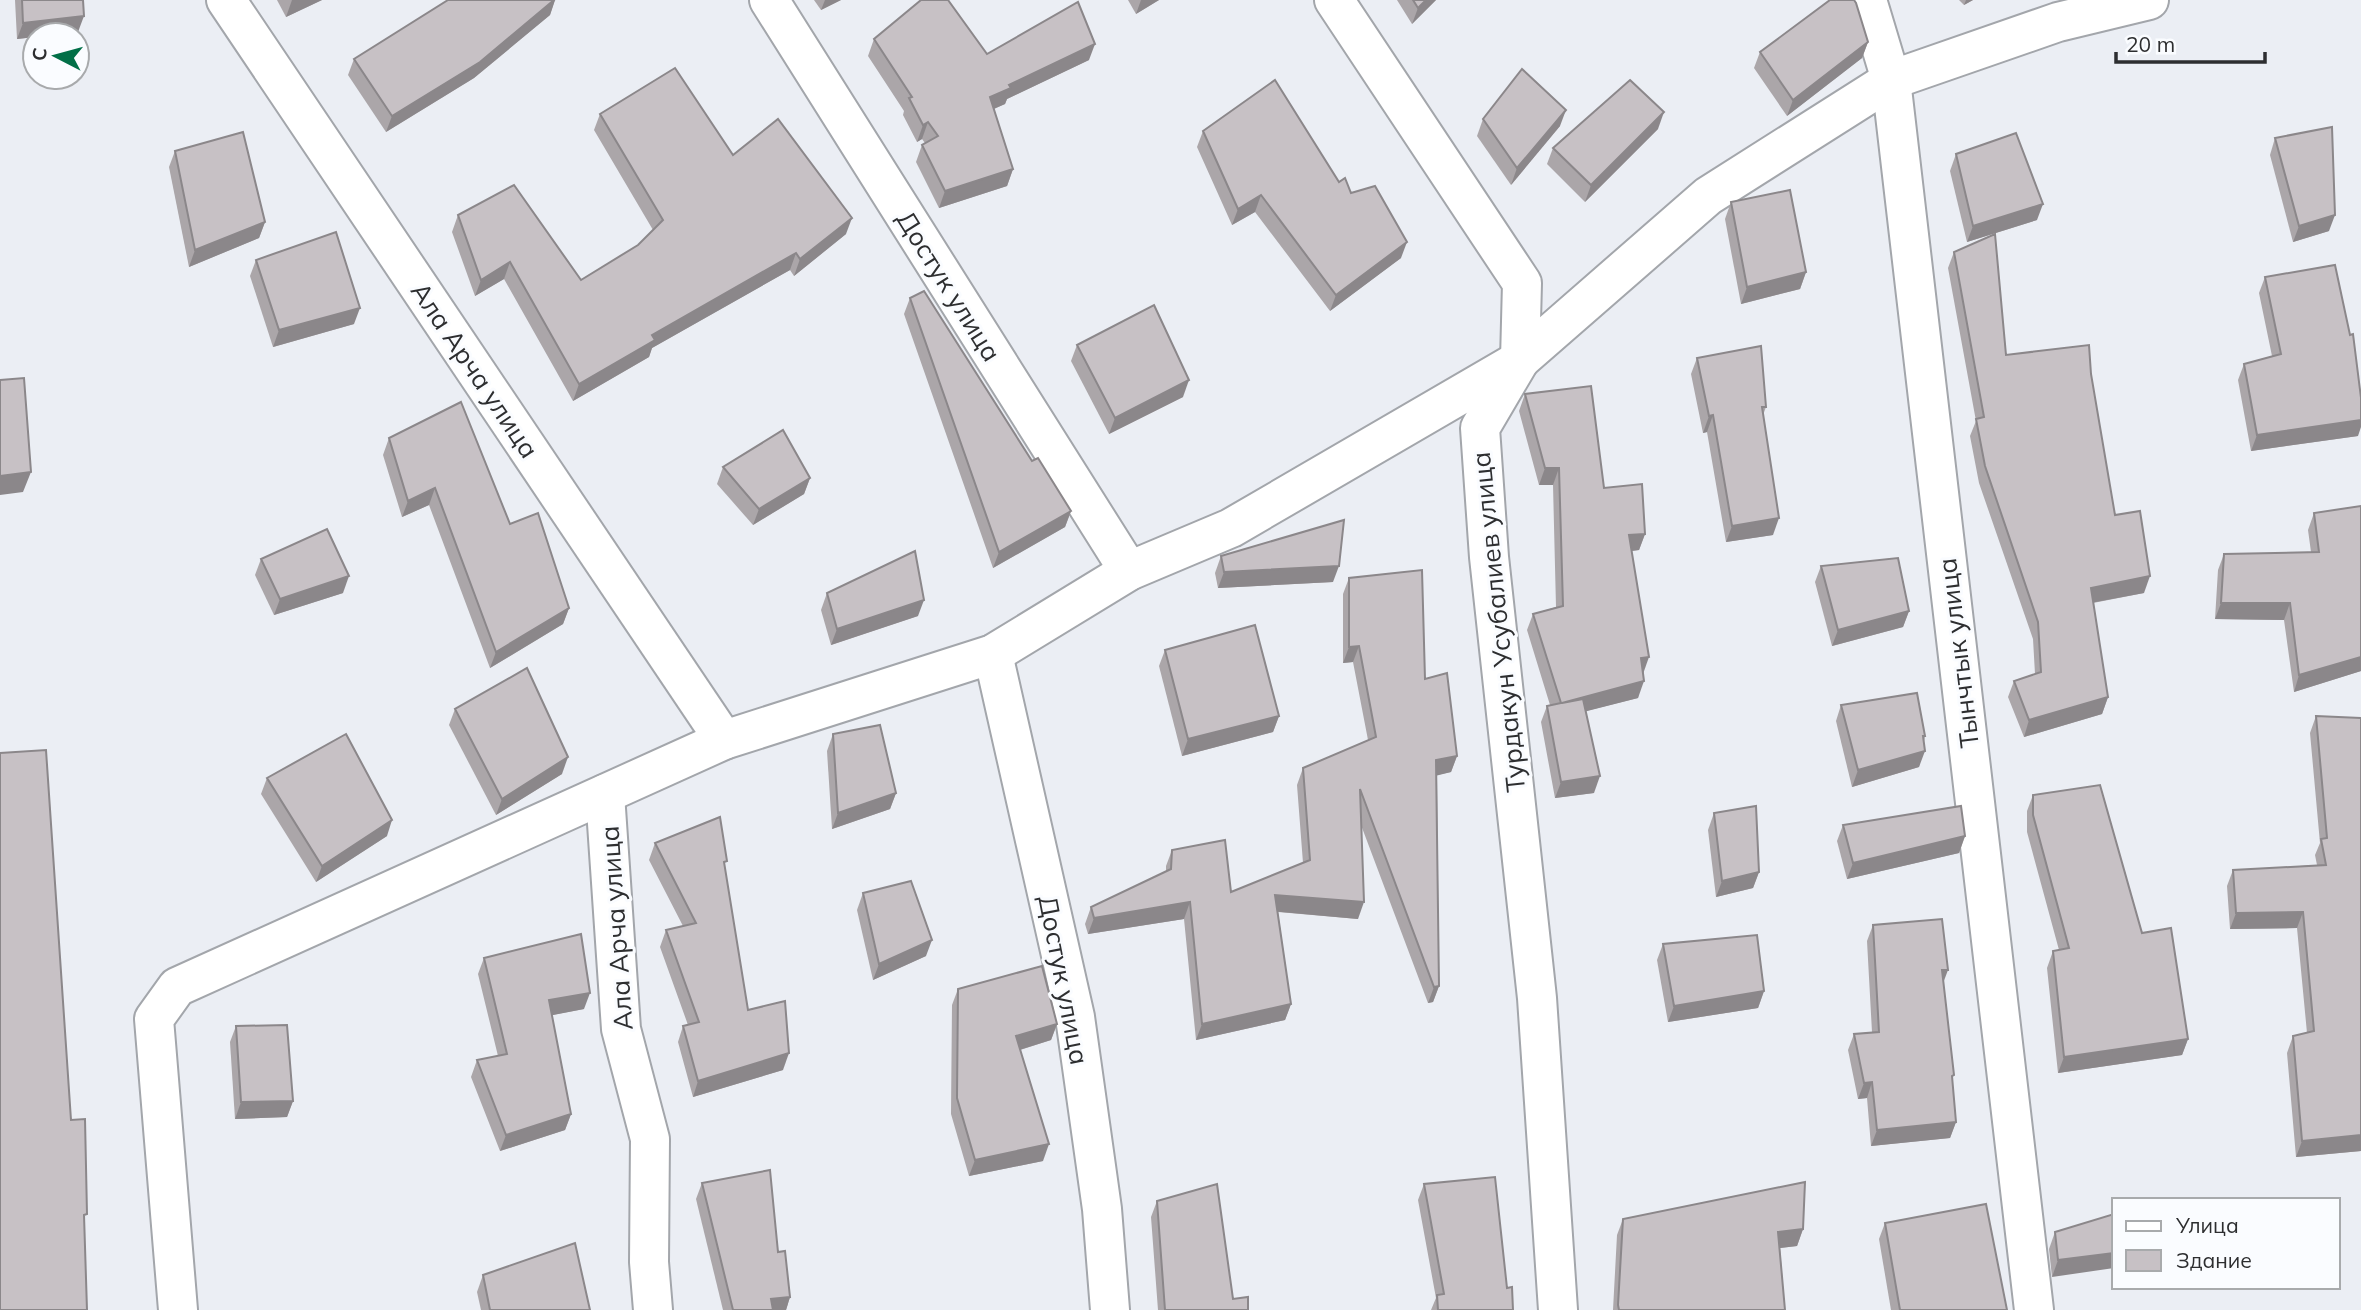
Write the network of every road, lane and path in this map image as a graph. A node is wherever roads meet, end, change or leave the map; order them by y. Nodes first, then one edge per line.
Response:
1 (226, 0) edge
2 (769, 0) edge
3 (1334, 0) edge
4 (1867, 0) edge
5 (2149, 0) edge
6 (1891, 80) junction
7 (1520, 360) junction
8 (1129, 571) junction
9 (993, 654) junction
10 (724, 740) junction
11 (606, 794) junction
12 (178, 1310) edge
13 (653, 1310) edge
14 (1110, 1310) edge
15 (1558, 1310) edge
16 (2034, 1310) edge

1 - 10 street, Ала Арча улица
2 - 8 street, Достук улица
3 - 7 street, Турдакун Усубалиев улица
4 - 6 street, Тынчтык улица
5 - 6 street
6 - 7 street
6 - 16 street, Тынчтык улица
7 - 8 street
7 - 15 street, Турдакун Усубалиев улица
8 - 9 street
9 - 10 street
9 - 14 street, Достук улица
10 - 11 street
11 - 12 street
11 - 13 street, Ала Арча улица

